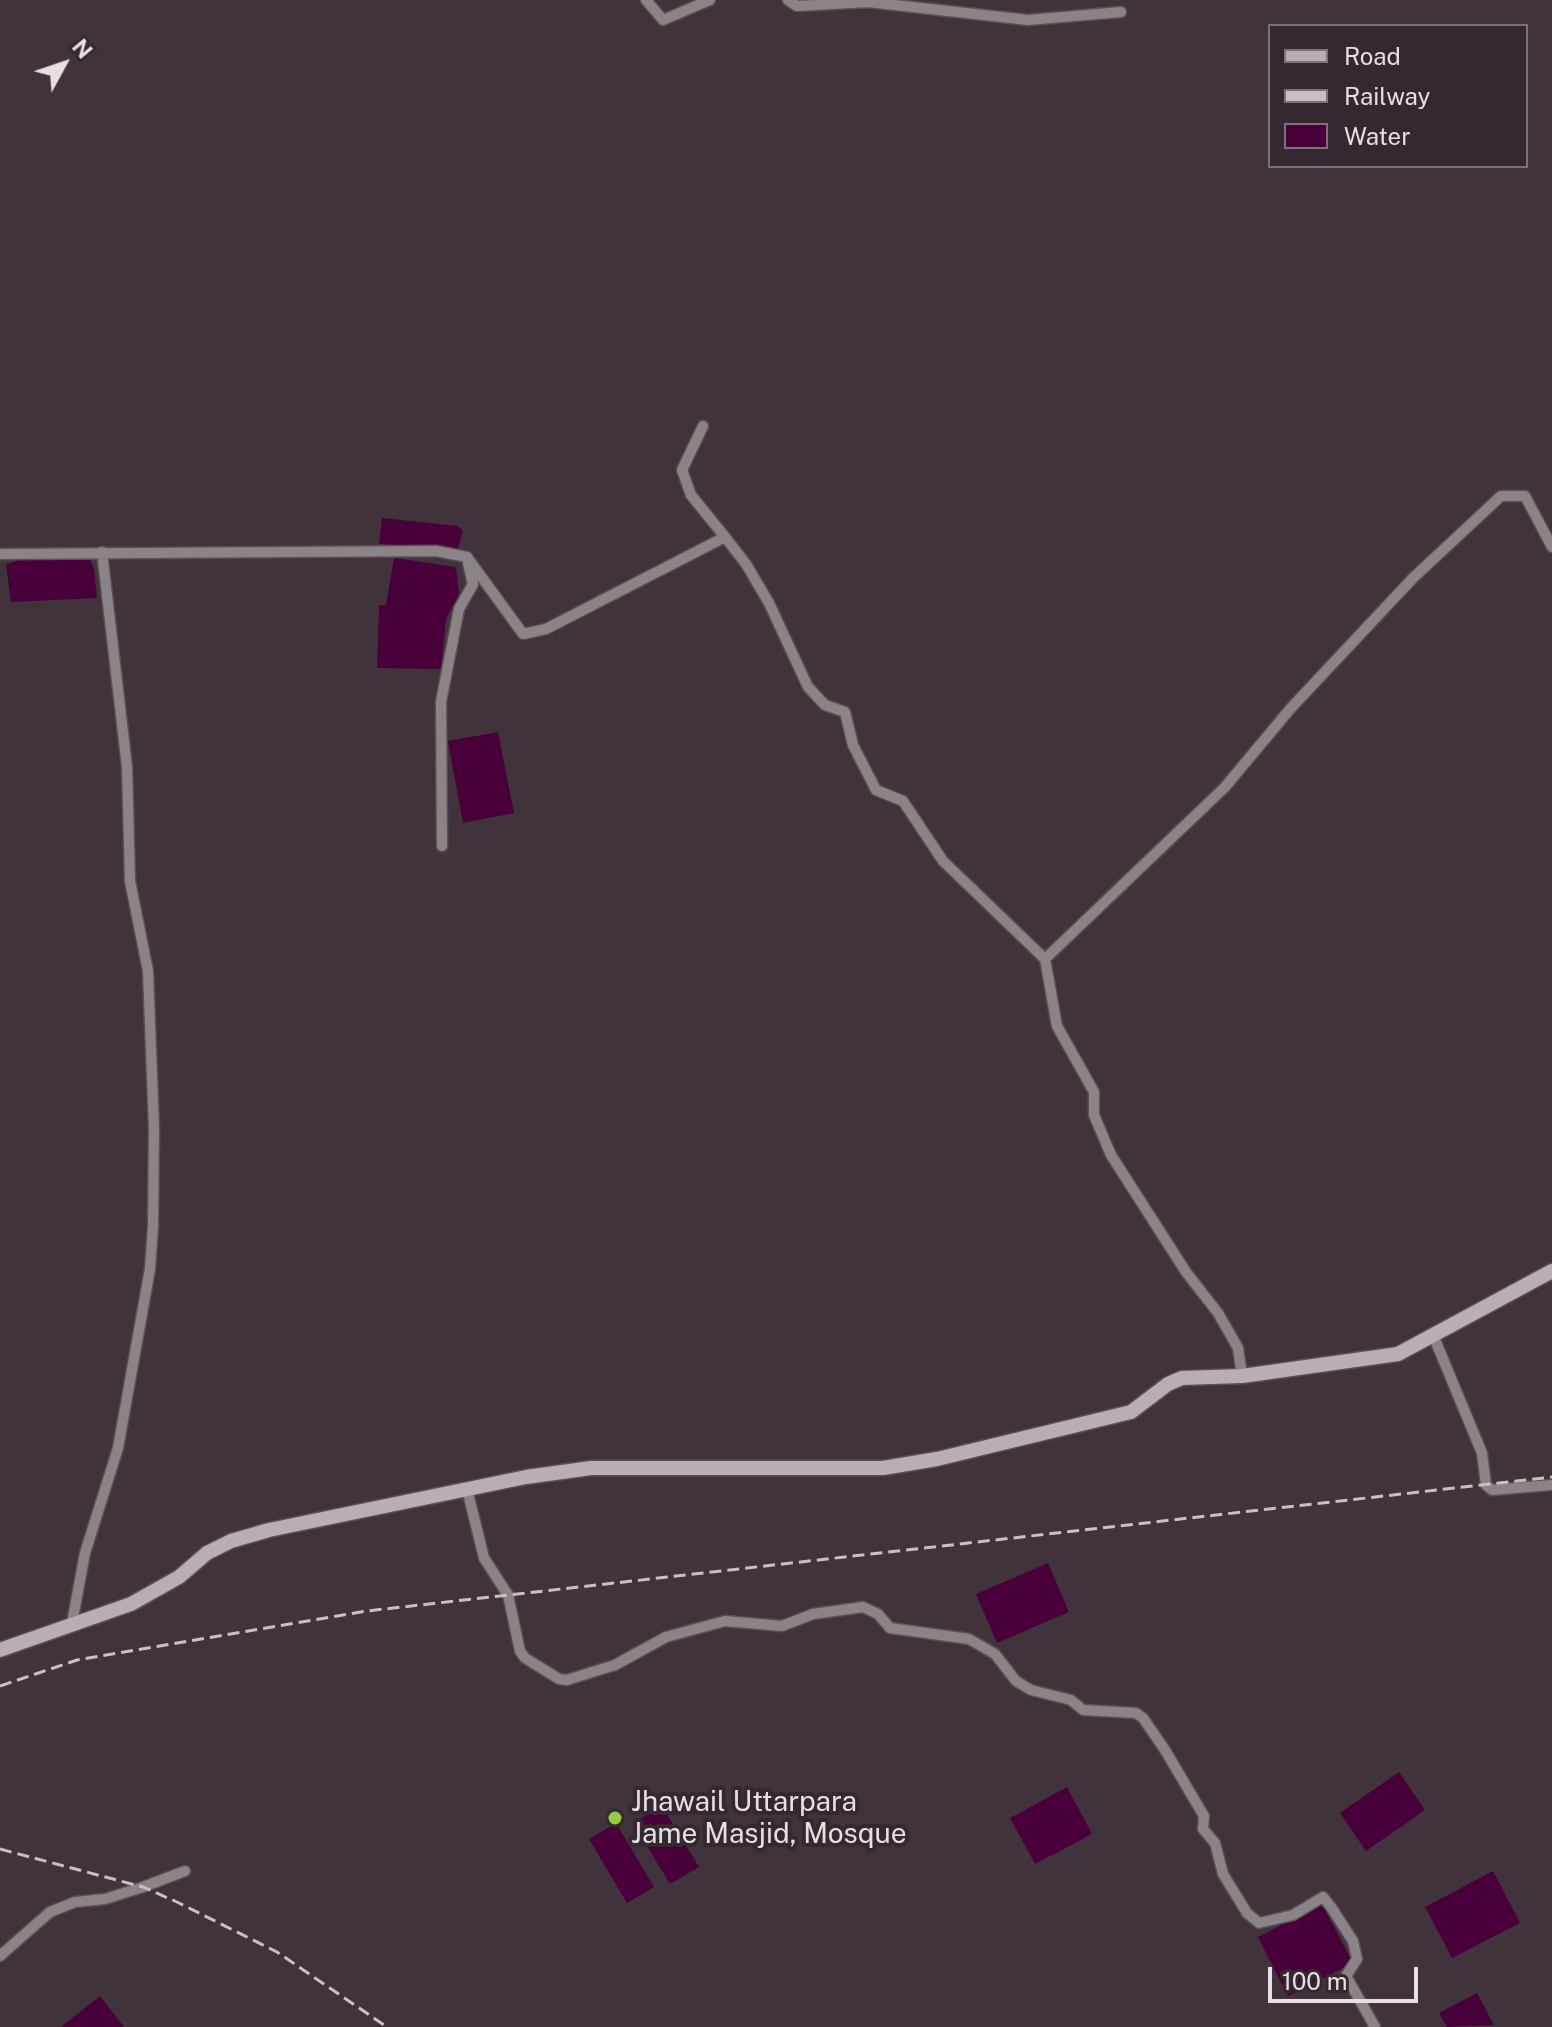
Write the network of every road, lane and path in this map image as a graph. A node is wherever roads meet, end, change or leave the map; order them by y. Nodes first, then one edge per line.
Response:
1 (646, 0) edge
2 (710, 0) edge
3 (788, 0) edge
4 (1121, 12) dead end
5 (703, 426) dead end
6 (725, 537) junction
7 (1552, 547) edge
8 (102, 552) junction
9 (0, 554) edge
10 (467, 557) junction
11 (442, 846) dead end
12 (1045, 959) junction
13 (1552, 1271) edge
14 (1433, 1335) junction
15 (1242, 1376) junction
16 (1552, 1485) edge
17 (467, 1489) junction
18 (72, 1623) junction
19 (0, 1650) edge
20 (185, 1871) dead end
21 (0, 1956) edge
22 (1375, 2027) edge

1 - 2 street
3 - 4 street
5 - 6 street
6 - 10 street
6 - 12 street
7 - 12 street
8 - 9 street
8 - 10 street
8 - 18 street
10 - 11 street
12 - 15 street
13 - 14 main road
14 - 15 main road
14 - 16 street
15 - 17 main road
17 - 18 main road
17 - 22 street
18 - 19 main road
20 - 21 street

